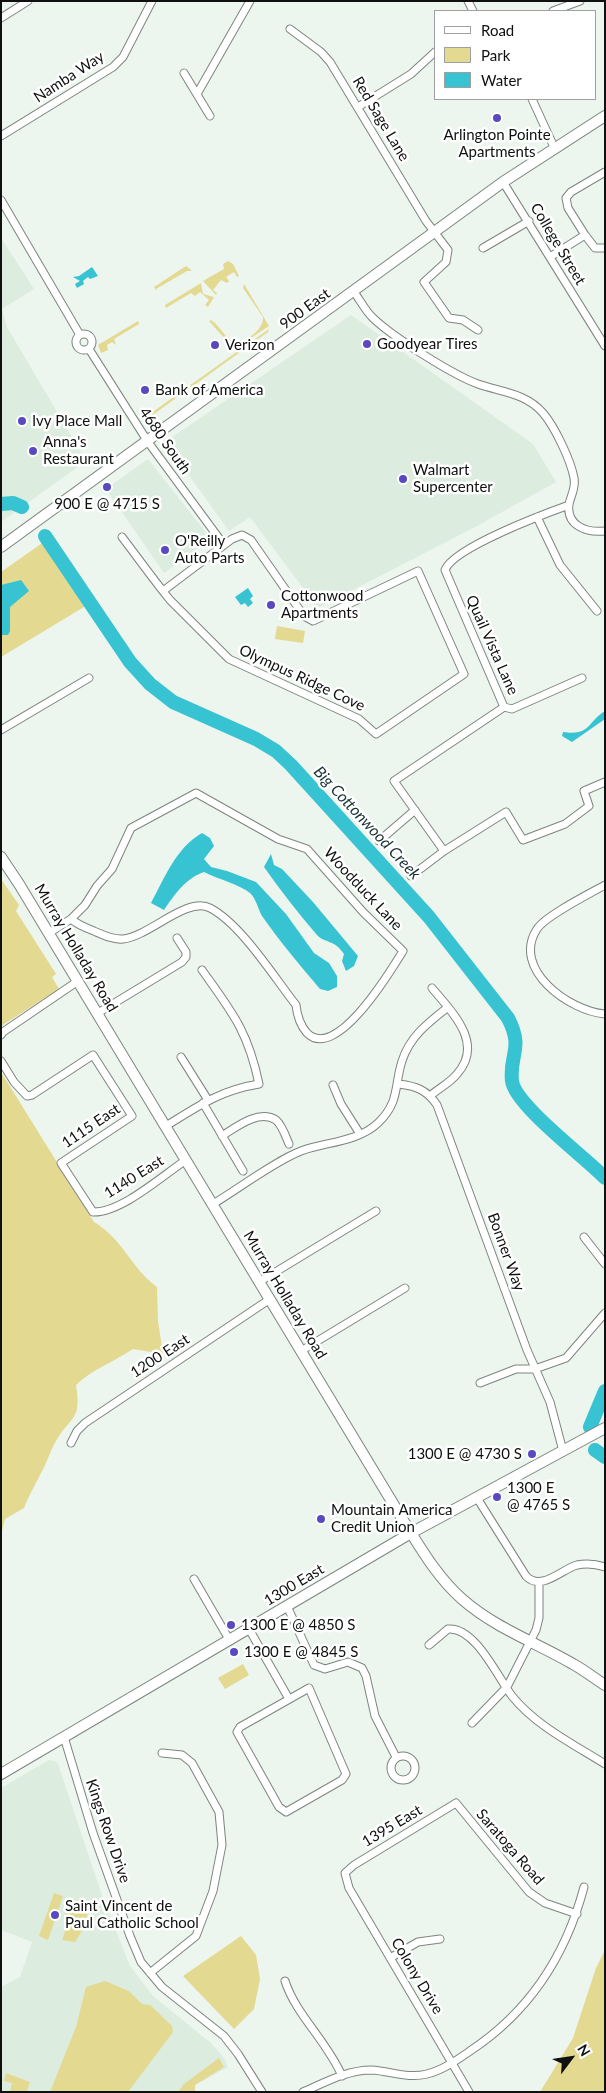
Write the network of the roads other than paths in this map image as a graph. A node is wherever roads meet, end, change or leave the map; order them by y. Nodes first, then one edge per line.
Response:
1 (28, 1) edge
2 (152, 1) edge
3 (250, 1) edge
4 (580, 1) edge
5 (563, 4) edge
6 (1, 18) edge
7 (290, 29) dead end
8 (434, 53) edge
9 (184, 73) dead end
10 (197, 94) junction
11 (532, 100) edge
12 (358, 107) junction
13 (210, 116) dead end
14 (605, 116) edge
15 (1, 136) edge
16 (554, 147) junction
17 (605, 172) edge
18 (503, 182) junction
19 (1, 200) edge
20 (528, 221) junction
21 (436, 233) junction
22 (585, 235) junction
23 (484, 248) dead end
24 (605, 248) edge
25 (550, 257) junction
26 (354, 292) junction
27 (478, 330) dead end
28 (80, 335) junction
29 (605, 346) edge
30 (89, 349) junction
31 (148, 442) junction
32 (569, 505) junction
33 (537, 517) junction
34 (605, 531) edge
35 (122, 537) dead end
36 (224, 545) junction
37 (1, 547) edge
38 (163, 591) junction
39 (597, 611) dead end
40 (89, 678) dead end
41 (582, 678) dead end
42 (504, 707) junction
43 (1, 730) edge
44 (605, 782) edge
45 (414, 810) junction
46 (378, 841) dead end
47 (444, 850) junction
48 (2, 856) edge
49 (411, 876) dead end
50 (605, 885) edge
51 (71, 919) junction
52 (49, 933) junction
53 (178, 938) dead end
54 (202, 970) dead end
55 (78, 982) junction
56 (432, 988) dead end
57 (448, 1007) junction
58 (98, 1013) junction
59 (605, 1014) edge
60 (1, 1036) edge
61 (181, 1057) dead end
62 (1, 1061) edge
63 (399, 1084) junction
64 (333, 1085) dead end
65 (430, 1096) junction
66 (205, 1101) junction
67 (166, 1126) junction
68 (360, 1134) junction
69 (222, 1136) junction
70 (290, 1144) dead end
71 (186, 1160) junction
72 (61, 1163) joint
73 (243, 1171) dead end
74 (213, 1204) junction
75 (376, 1211) dead end
76 (584, 1237) dead end
77 (605, 1264) edge
78 (260, 1282) junction
79 (405, 1288) dead end
80 (270, 1299) junction
81 (605, 1313) edge
82 (302, 1351) junction
83 (535, 1369) junction
84 (480, 1383) dead end
85 (605, 1428) edge
86 (71, 1442) dead end
87 (563, 1451) junction
88 (477, 1498) junction
89 (412, 1533) junction
90 (605, 1567) edge
91 (194, 1579) dead end
92 (538, 1582) junction
93 (287, 1606) junction
94 (249, 1629) junction
95 (230, 1641) junction
96 (530, 1642) junction
97 (429, 1645) dead end
98 (605, 1685) edge
99 (507, 1686) junction
100 (290, 1699) junction
101 (472, 1723) dead end
102 (64, 1737) junction
103 (162, 1753) dead end
104 (396, 1757) dead end
105 (605, 1764) edge
106 (1, 1774) edge
107 (456, 1804) joint
108 (345, 1873) joint
109 (584, 1887) dead end
110 (577, 1914) junction
111 (440, 1939) dead end
112 (390, 1958) junction
113 (150, 1973) junction
114 (285, 1981) dead end
115 (453, 2062) junction
116 (342, 2076) junction
117 (262, 2092) edge
118 (303, 2092) edge
119 (469, 2092) edge

1 - 6 street
2 - 15 street, Namba Way
3 - 10 street
4 - 5 street
7 - 12 street, Red Sage Lane
8 - 12 street
9 - 10 street
10 - 13 street
11 - 16 street
12 - 21 street, Red Sage Lane
14 - 16 main road, 900 East
16 - 18 main road, 900 East
17 - 22 street
18 - 20 street, College Street
18 - 21 main road, 900 East
19 - 28 street, 4680 South
20 - 23 street
20 - 25 street, College Street
21 - 26 main road, 900 East
21 - 27 street, Red Sage Lane
22 - 24 street
22 - 25 street
25 - 29 street, College Street
26 - 31 main road, 900 East
26 - 32 street
28 - 30 street, 4680 South
28 - 30 street, 4680 South
30 - 31 street, 4680 South
31 - 36 street, 4680 South
31 - 37 main road, 900 East
32 - 33 street, Quail Vista Lane
32 - 34 street
33 - 39 street
33 - 42 street, Quail Vista Lane
35 - 38 street, Olympus Ridge Cove
36 - 38 street
36 - 38 street, Olympus Ridge Cove
40 - 43 street
41 - 42 street
42 - 45 street, Quail Vista Lane
44 - 47 street
45 - 46 street
45 - 47 street, Quail Vista Lane
47 - 49 street
48 - 52 main road, Murray Holladay Road
50 - 59 street
51 - 51 street, Woodduck Lane
51 - 52 street
52 - 55 main road, Murray Holladay Road
53 - 58 street
54 - 66 street
55 - 58 main road, Murray Holladay Road
55 - 60 street
56 - 57 street
57 - 63 street
57 - 65 street
58 - 67 main road, Murray Holladay Road
61 - 66 street
62 - 72 street, 1115 East
63 - 65 street
63 - 68 street
64 - 68 street
65 - 83 street, Bonner Way
66 - 67 street
66 - 69 street
67 - 71 main road, Murray Holladay Road
68 - 74 street
69 - 70 street
69 - 73 street
71 - 72 street, 1140 East
71 - 74 main road, Murray Holladay Road
74 - 78 main road, Murray Holladay Road
75 - 78 street
76 - 77 street
78 - 80 main road, Murray Holladay Road
79 - 82 street
80 - 82 main road, Murray Holladay Road
80 - 86 street, 1200 East
81 - 83 street
82 - 89 main road, Murray Holladay Road
83 - 84 street
83 - 87 street, Bonner Way
85 - 87 main road, 1300 East
87 - 88 main road, 1300 East
88 - 89 main road, 1300 East
88 - 92 street
89 - 93 main road, 1300 East
89 - 96 main road, Murray Holladay Road
90 - 92 street
91 - 95 street
92 - 96 street
93 - 94 main road, 1300 East
93 - 104 street
94 - 95 main road, 1300 East
94 - 100 street
95 - 102 main road, 1300 East
96 - 98 main road, Murray Holladay Road
96 - 99 street
97 - 99 street
99 - 101 street
99 - 105 street
100 - 100 street
102 - 106 main road, 1300 East
102 - 113 street, Kings Row Drive
103 - 113 street
107 - 108 street, 1395 East
107 - 110 street, Saratoga Road
108 - 112 street, Colony Drive
109 - 110 street
110 - 115 street
111 - 112 street
112 - 115 street, Colony Drive
113 - 117 street, Kings Row Drive
114 - 116 street
115 - 116 street
115 - 119 street, Colony Drive
116 - 118 street

